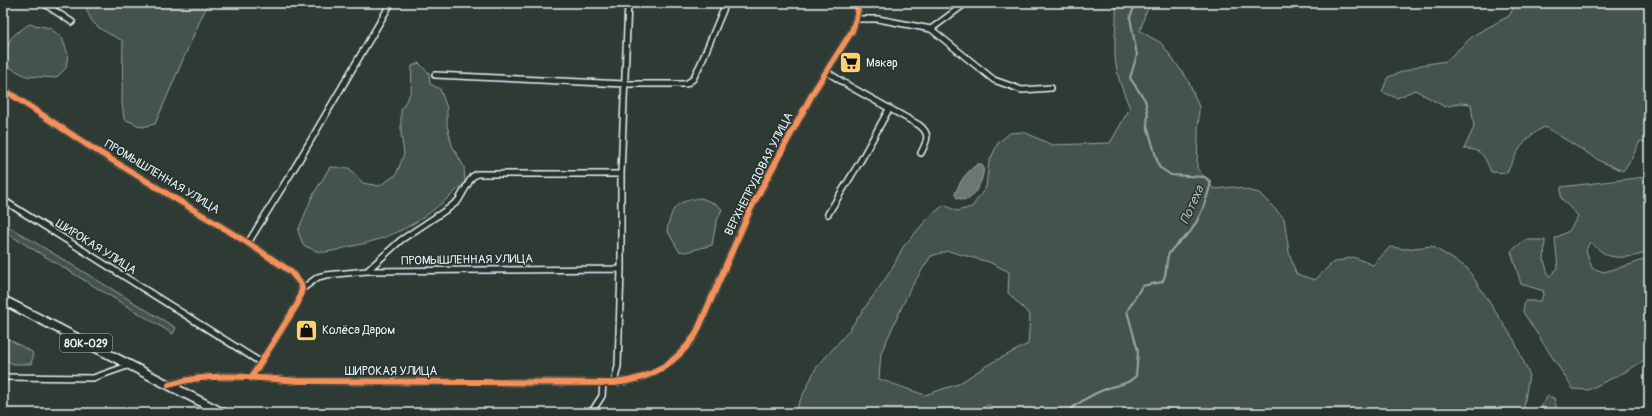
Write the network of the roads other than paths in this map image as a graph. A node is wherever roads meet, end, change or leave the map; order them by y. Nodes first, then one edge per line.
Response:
1 (43, 3) edge
2 (391, 3) edge
3 (628, 3) edge
4 (726, 3) edge
5 (859, 3) edge
6 (966, 3) edge
7 (856, 19) junction
8 (72, 22) dead end
9 (931, 29) junction
10 (827, 72) junction
11 (435, 75) dead end
12 (624, 84) junction
13 (1051, 88) dead end
14 (3, 89) edge
15 (889, 109) junction
16 (921, 153) dead end
17 (621, 174) junction
18 (3, 200) edge
19 (828, 214) dead end
20 (248, 242) junction
21 (621, 269) junction
22 (367, 271) junction
23 (302, 289) junction
24 (3, 300) edge
25 (260, 362) junction
26 (130, 365) junction
27 (3, 377) edge
28 (251, 378) junction
29 (603, 383) junction
30 (614, 383) junction
31 (169, 385) junction
32 (223, 413) edge
33 (591, 413) edge

1 - 8 street
2 - 20 street
3 - 12 street
4 - 12 street
5 - 7 street, ВЕРХНЕПРУДОВАЯ УЛИЦА
6 - 9 street
7 - 9 street
7 - 10 street, ВЕРХНЕПРУДОВАЯ УЛИЦА
9 - 13 street
10 - 15 street
10 - 30 street, ВЕРХНЕПРУДОВАЯ УЛИЦА
11 - 12 street
12 - 17 street
14 - 20 street, ПРОМЫШЛЕННАЯ УЛИЦА
15 - 16 street
15 - 19 street
17 - 21 street
17 - 22 street
18 - 25 street, ШИРОКАЯ УЛИЦА
20 - 23 street, ПРОМЫШЛЕННАЯ УЛИЦА
21 - 22 street, ПРОМЫШЛЕННАЯ УЛИЦА
21 - 30 street
22 - 23 street, ПРОМЫШЛЕННАЯ УЛИЦА
23 - 25 street
24 - 26 main road, 80К-029
25 - 28 street
26 - 27 street
26 - 31 main road, 80К-029
28 - 29 street, ШИРОКАЯ УЛИЦА
28 - 31 street, ШИРОКАЯ УЛИЦА
29 - 30 street, ШИРОКАЯ УЛИЦА
29 - 33 street
31 - 32 main road, 80К-029

